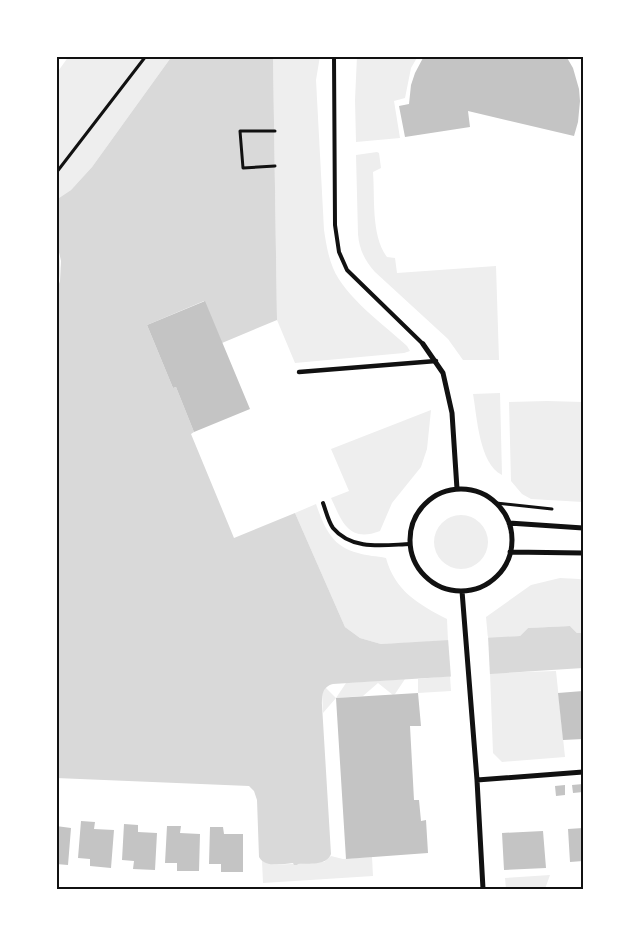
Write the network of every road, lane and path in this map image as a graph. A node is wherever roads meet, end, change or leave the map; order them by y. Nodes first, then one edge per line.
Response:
1 (146, 56) edge
2 (334, 56) edge
3 (275, 130) dead end
4 (275, 166) dead end
5 (56, 173) edge
6 (423, 344) joint
7 (436, 361) junction
8 (299, 372) dead end
9 (457, 489) junction
10 (322, 503) dead end
11 (496, 503) junction
12 (557, 510) dead end
13 (509, 523) junction
14 (583, 528) edge
15 (410, 544) junction
16 (510, 552) junction
17 (583, 553) edge
18 (462, 590) junction
19 (583, 772) edge
20 (477, 780) junction
21 (483, 889) edge

1 - 5 path
2 - 6 lane
3 - 4 path
6 - 7 street
7 - 8 street
7 - 9 street
9 - 11 street
9 - 15 street
10 - 15 lane
11 - 12 path
11 - 13 street
13 - 14 street
13 - 16 street
15 - 18 street
16 - 17 street
16 - 18 street
18 - 20 street
19 - 20 street
20 - 21 street

